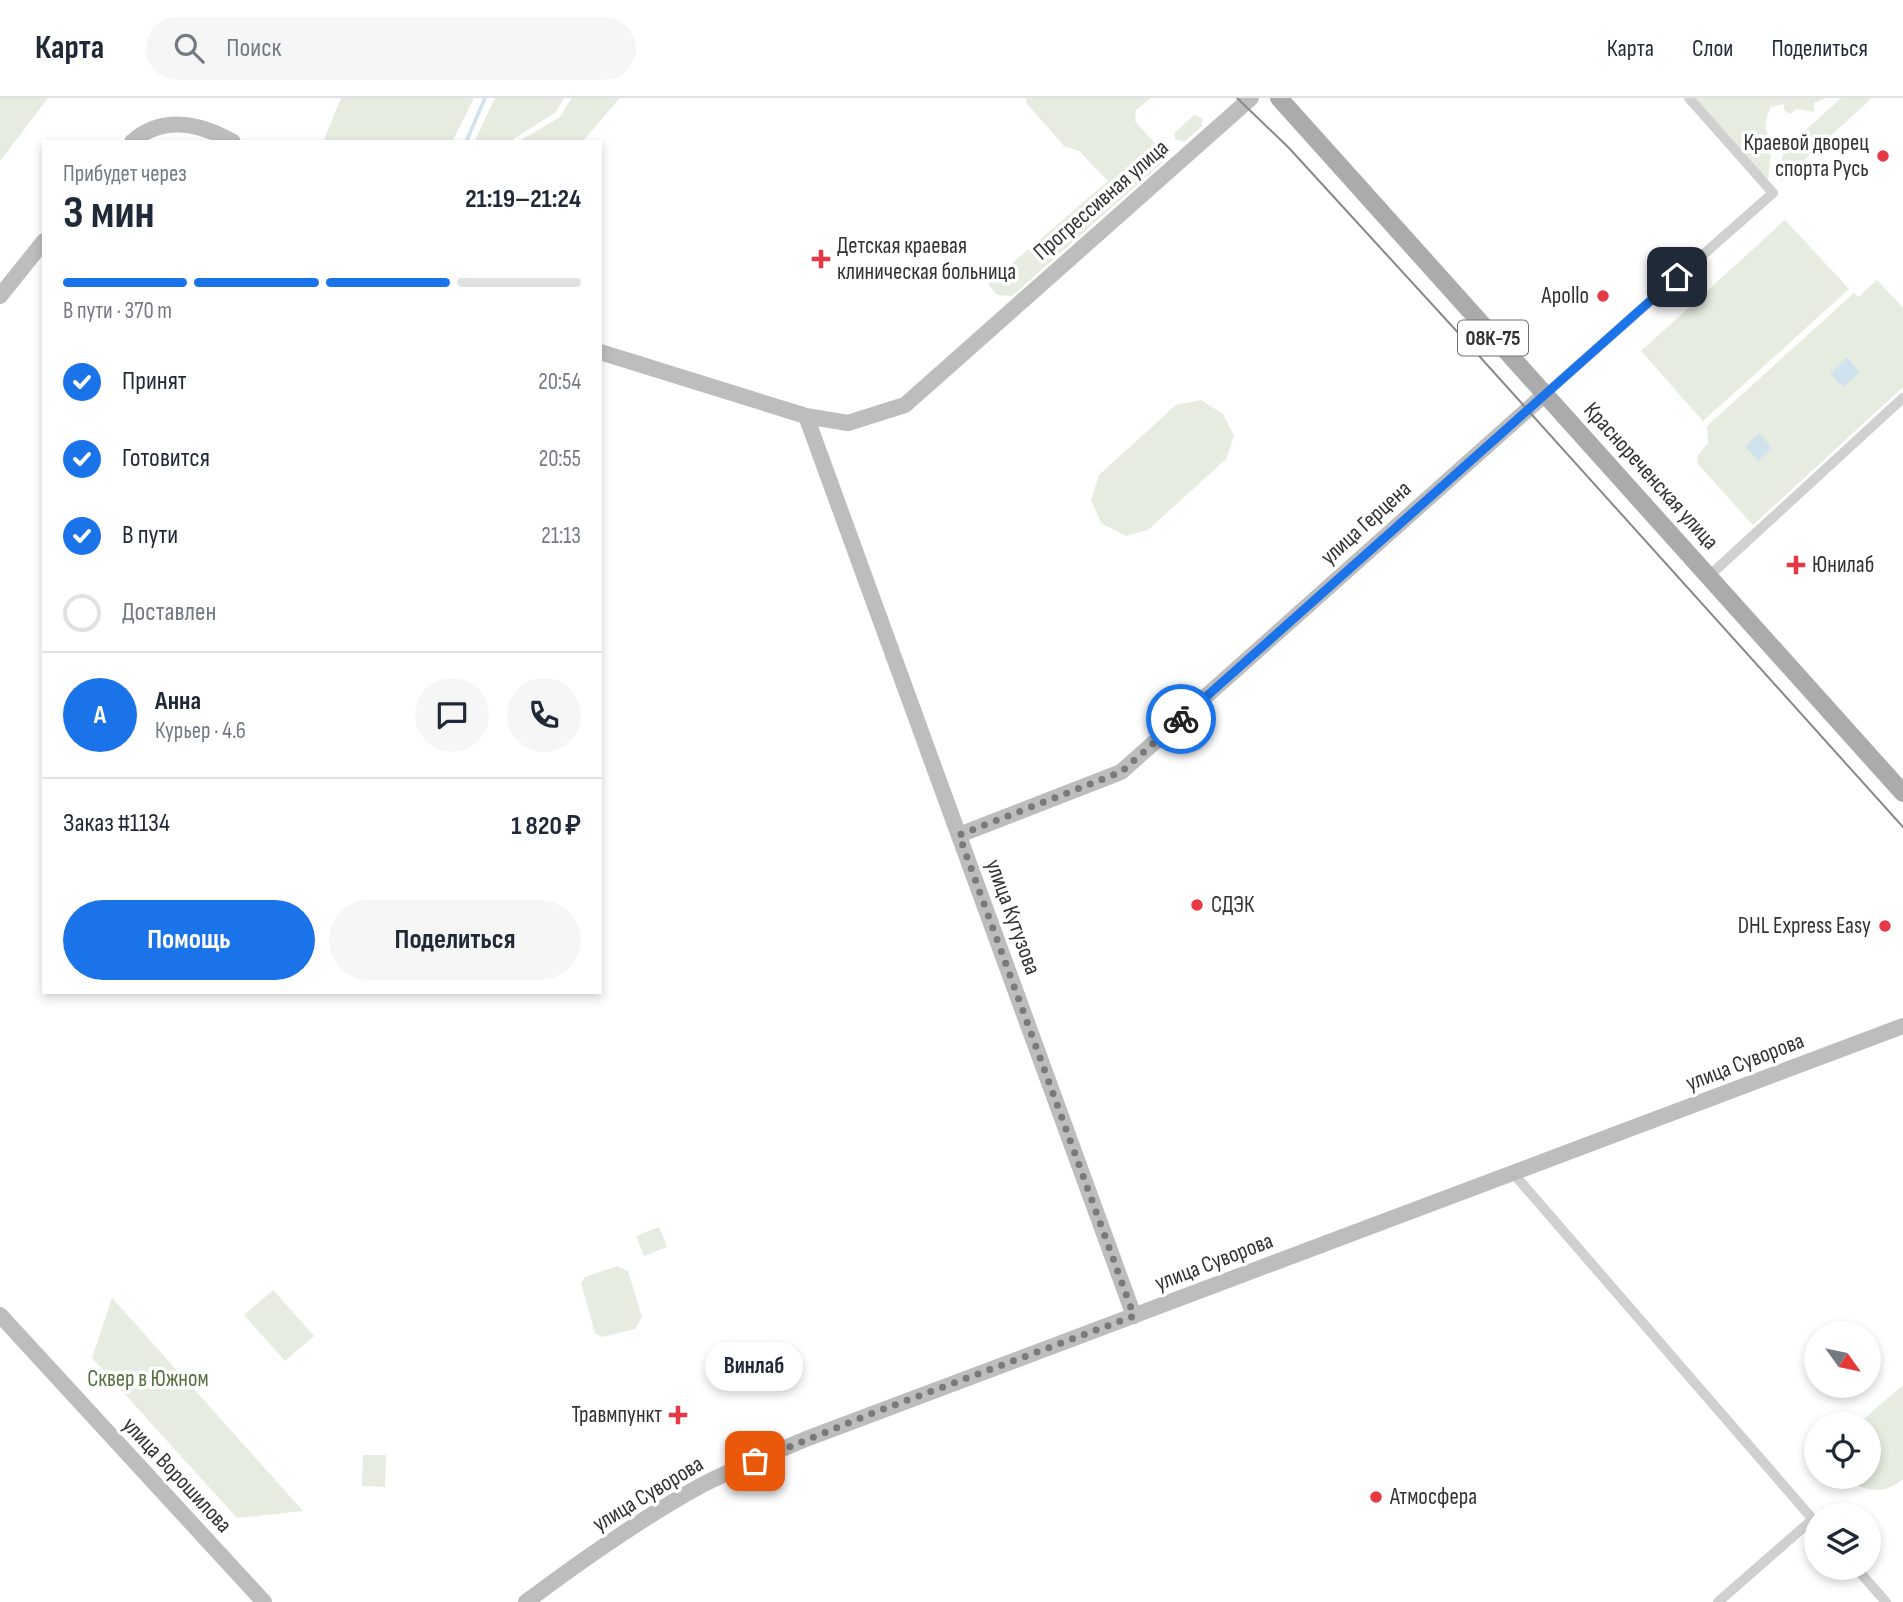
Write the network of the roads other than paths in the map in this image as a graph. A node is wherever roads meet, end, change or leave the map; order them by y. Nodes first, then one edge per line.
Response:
1 (1251, 98) edge
2 (1279, 98) edge
3 (1689, 98) edge
4 (135, 140) edge
5 (229, 140) edge
6 (42, 244) edge
7 (0, 296) edge
8 (602, 353) edge
9 (1544, 395) junction
10 (1903, 398) edge
11 (806, 416) junction
12 (1709, 576) junction
13 (1903, 793) edge
14 (959, 835) junction
15 (1903, 1026) edge
16 (1513, 1173) junction
17 (0, 1315) edge
18 (1134, 1316) junction
19 (1804, 1508) edge
20 (1804, 1530) edge
21 (1867, 1580) edge
22 (264, 1602) edge
23 (526, 1602) edge
24 (1718, 1602) edge
25 (1886, 1602) edge

1 - 11 street, Прогрессивная улица
2 - 9 main road, Краснореченская улица / 08К-75
3 - 9 street, улица Герцена
4 - 5 street
6 - 7 street
8 - 11 street, Прогрессивная улица
9 - 12 main road, Краснореченская улица / 08К-75
9 - 14 street, улица Герцена
10 - 12 street
11 - 14 street, улица Кутузова
12 - 13 main road, Краснореченская улица / 08К-75
14 - 18 street, улица Кутузова
15 - 16 street, улица Суворова
16 - 18 street, улица Суворова
16 - 19 street
17 - 22 street, улица Ворошилова
18 - 23 street, улица Суворова
20 - 24 street
21 - 25 street

